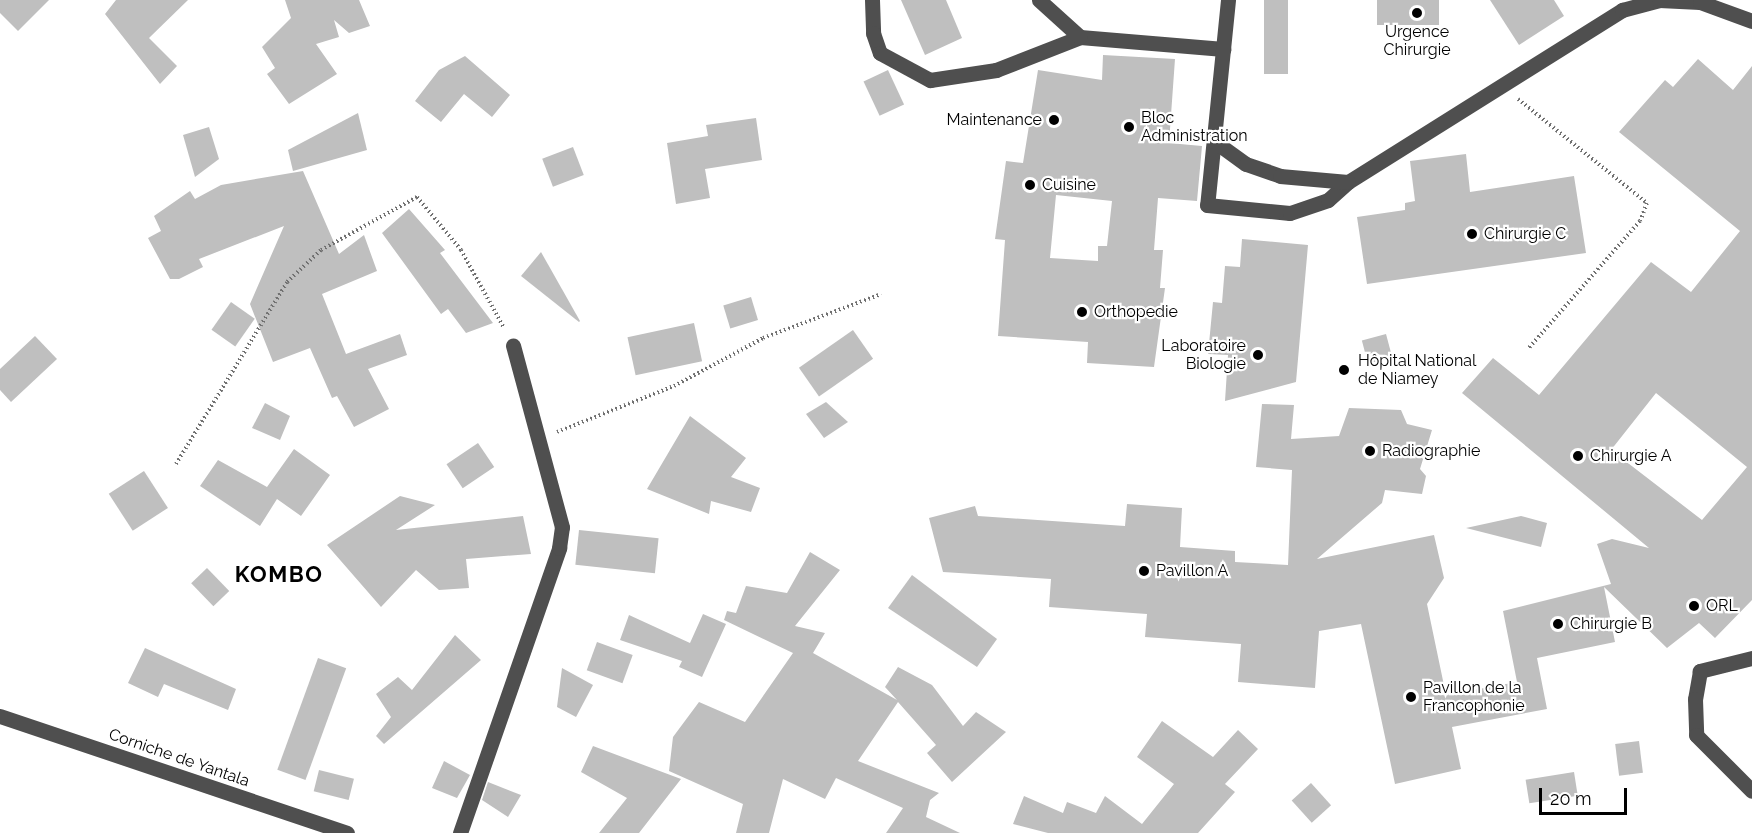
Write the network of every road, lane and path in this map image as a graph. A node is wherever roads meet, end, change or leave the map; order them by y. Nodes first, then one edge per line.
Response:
1 (872, 0) edge
2 (1039, 0) edge
3 (1228, 0) edge
4 (1752, 21) edge
5 (1080, 37) junction
6 (1223, 49) junction
7 (1501, 86) junction
8 (1214, 141) junction
9 (1348, 183) junction
10 (881, 294) dead end
11 (513, 346) joint
12 (1529, 348) dead end
13 (542, 442) junction
14 (176, 464) dead end
15 (1752, 658) edge
16 (0, 716) edge
17 (1752, 790) edge
18 (348, 833) edge
19 (460, 833) edge

1 - 5 street
2 - 5 street
3 - 6 street
4 - 7 street
5 - 6 street
6 - 8 street
7 - 9 street
7 - 12 path
8 - 9 street
8 - 9 street
10 - 13 path
11 - 13 street
11 - 14 path
13 - 19 street
15 - 17 street
16 - 18 street, Corniche de Yantala

